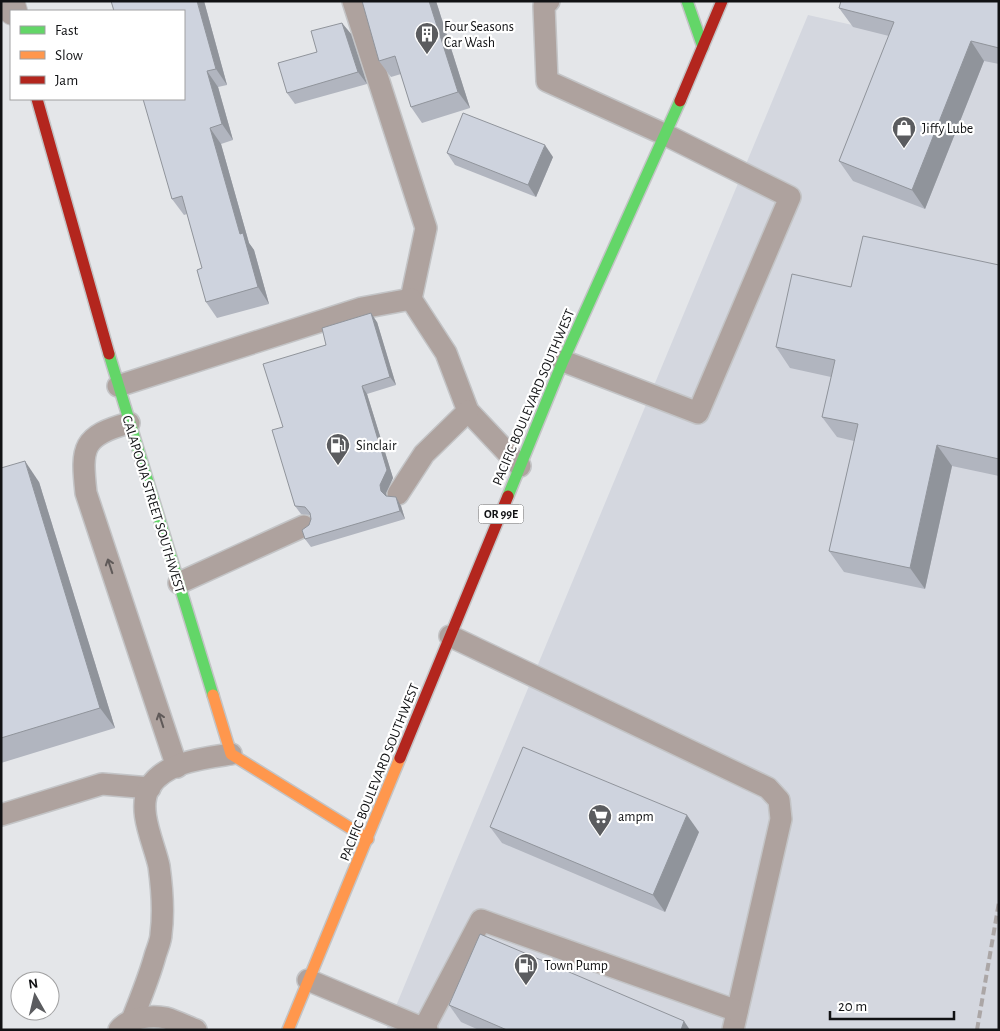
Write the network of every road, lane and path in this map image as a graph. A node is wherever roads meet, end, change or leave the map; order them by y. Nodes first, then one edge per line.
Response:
1 (353, 1) edge
2 (549, 1) edge
3 (686, 1) edge
4 (722, 1) edge
5 (703, 47) junction
6 (37, 100) edge
7 (666, 135) junction
8 (411, 299) junction
9 (563, 361) junction
10 (118, 386) junction
11 (468, 410) junction
12 (129, 424) junction
13 (520, 466) junction
14 (398, 494) dead end
15 (304, 526) edge
16 (178, 583) junction
17 (450, 636) junction
18 (231, 754) junction
19 (177, 767) junction
20 (150, 788) junction
21 (1, 815) edge
22 (368, 839) junction
23 (308, 980) junction
24 (735, 1021) edge
25 (125, 1025) edge
26 (425, 1029) edge
27 (196, 1030) edge
28 (288, 1030) edge

1 - 8 lane
2 - 7 lane
3 - 5 main road
4 - 5 main road, PACIFIC BOULEVARD SOUTHWEST / OR 99E
5 - 7 main road, PACIFIC BOULEVARD SOUTHWEST / OR 99E
6 - 10 main road, CALAPOOIA STREET SOUTHWEST
7 - 9 main road, PACIFIC BOULEVARD SOUTHWEST / OR 99E
7 - 9 lane
8 - 10 lane
8 - 11 lane
9 - 13 main road, PACIFIC BOULEVARD SOUTHWEST / OR 99E
10 - 12 main road, CALAPOOIA STREET SOUTHWEST
11 - 13 lane
11 - 14 lane
12 - 16 main road, CALAPOOIA STREET SOUTHWEST
19 -> 12 lane
13 - 17 main road, PACIFIC BOULEVARD SOUTHWEST / OR 99E
15 - 16 lane
16 - 18 main road, CALAPOOIA STREET SOUTHWEST
17 - 22 main road, PACIFIC BOULEVARD SOUTHWEST / OR 99E
17 - 24 lane
18 - 19 lane
18 - 22 main road
19 - 20 lane
20 - 21 lane
20 - 25 lane
22 - 23 main road, PACIFIC BOULEVARD SOUTHWEST / OR 99E
23 - 26 lane
23 - 28 main road, PACIFIC BOULEVARD SOUTHWEST / OR 99E
24 - 26 lane
25 - 27 lane

